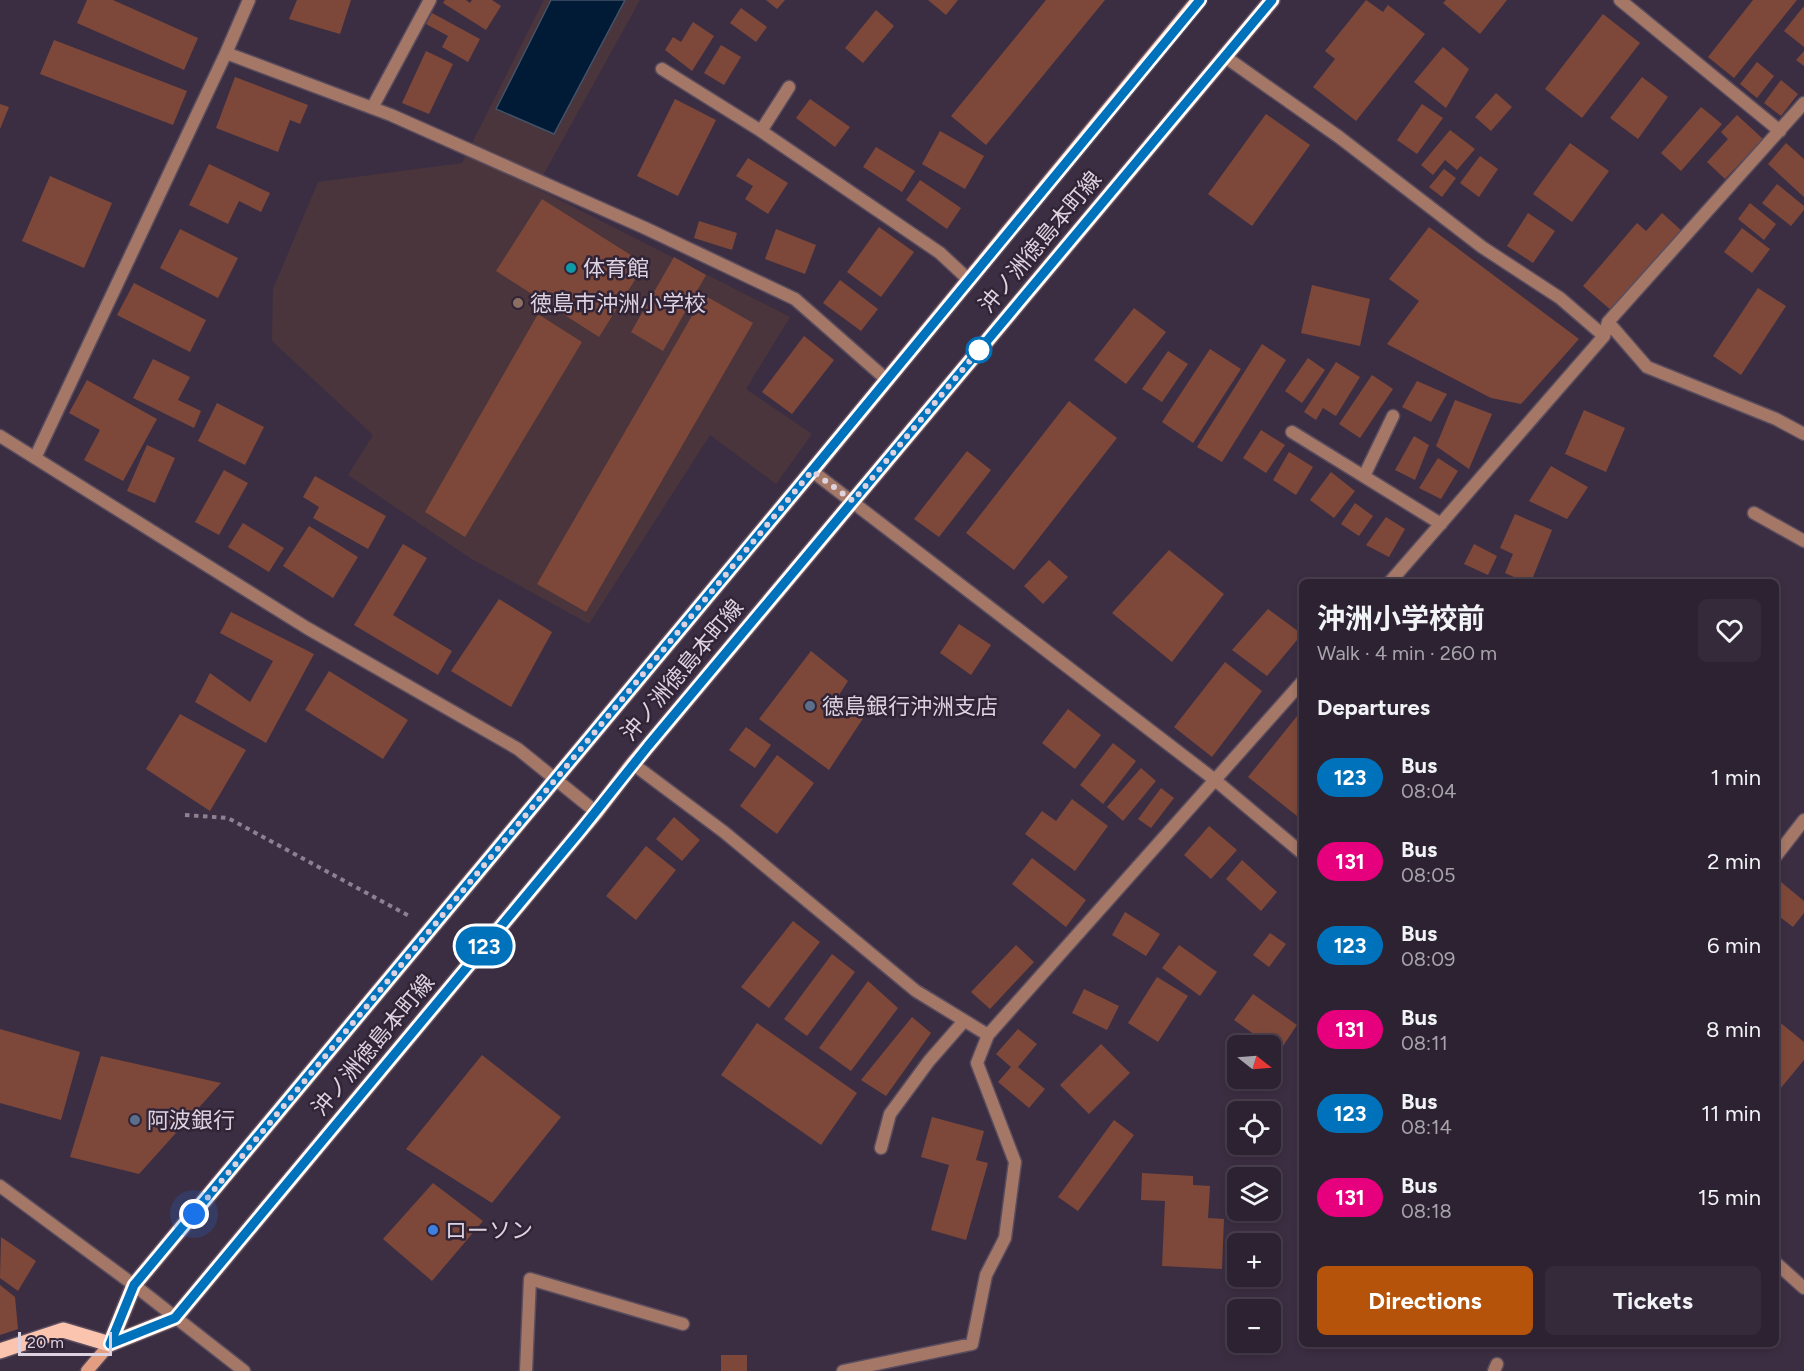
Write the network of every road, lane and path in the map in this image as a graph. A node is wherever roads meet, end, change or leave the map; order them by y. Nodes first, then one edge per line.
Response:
1 (249, 0) edge
2 (430, 0) edge
3 (1200, 0) edge
4 (1272, 0) edge
5 (1620, 0) edge
6 (226, 53) junction
7 (1224, 56) junction
8 (662, 69) dead end
9 (789, 87) dead end
10 (1804, 104) edge
11 (372, 108) junction
12 (761, 131) junction
13 (1780, 131) junction
14 (969, 279) junction
15 (1608, 322) junction
16 (1604, 336) junction
17 (886, 379) junction
18 (1393, 416) dead end
19 (1292, 432) dead end
20 (1804, 434) edge
21 (0, 436) edge
22 (35, 458) junction
23 (812, 471) junction
24 (1364, 476) junction
25 (853, 501) junction
26 (1754, 513) dead end
27 (1441, 524) junction
28 (1804, 541) edge
29 (1393, 579) edge
30 (1299, 685) edge
31 (633, 764) junction
32 (556, 779) junction
33 (1215, 780) junction
34 (596, 812) junction
35 (185, 815) dead end
36 (1804, 820) edge
37 (1299, 850) edge
38 (1779, 852) edge
39 (430, 928) junction
40 (964, 1021) junction
41 (988, 1035) junction
42 (881, 1148) dead end
43 (0, 1186) edge
44 (1779, 1266) edge
45 (134, 1285) junction
46 (1804, 1288) edge
47 (175, 1318) junction
48 (683, 1324) dead end
49 (110, 1344) junction
50 (0, 1351) edge
51 (87, 1371) edge
52 (244, 1371) edge
53 (526, 1371) edge
54 (843, 1371) edge

1 - 6 street
2 - 11 street
3 - 14 main road, 沖ノ洲徳島本町線
4 - 7 main road, 沖ノ洲徳島本町線
5 - 13 street
6 - 11 street
6 - 22 street
7 - 16 street
7 - 25 main road, 沖ノ洲徳島本町線
8 - 12 street
9 - 12 street
10 - 13 street
11 - 17 street
12 - 14 street
13 - 15 street
14 - 17 main road, 沖ノ洲徳島本町線
15 - 16 street
15 - 20 street
16 - 27 street
17 - 23 main road, 沖ノ洲徳島本町線
18 - 24 street
19 - 24 street
21 - 22 street
22 - 32 street
23 - 25 street
23 - 32 main road, 沖ノ洲徳島本町線
24 - 27 street
25 - 31 main road, 沖ノ洲徳島本町線
25 - 33 street
26 - 28 street
27 - 29 street
30 - 33 street
31 - 34 main road, 沖ノ洲徳島本町線
31 - 40 street
32 - 34 street
32 - 39 main road, 沖ノ洲徳島本町線
33 - 37 street
33 - 41 street
34 - 47 main road, 沖ノ洲徳島本町線
35 - 39 path
36 - 38 street
39 - 45 main road, 沖ノ洲徳島本町線
40 - 41 street
40 - 42 street
41 - 54 street
43 - 45 street
44 - 46 street
45 - 47 street
45 - 49 main road, 沖ノ洲徳島本町線
47 - 49 main road, 沖ノ洲徳島本町線
47 - 52 street
48 - 53 street
49 - 50 main road
49 - 51 main road

